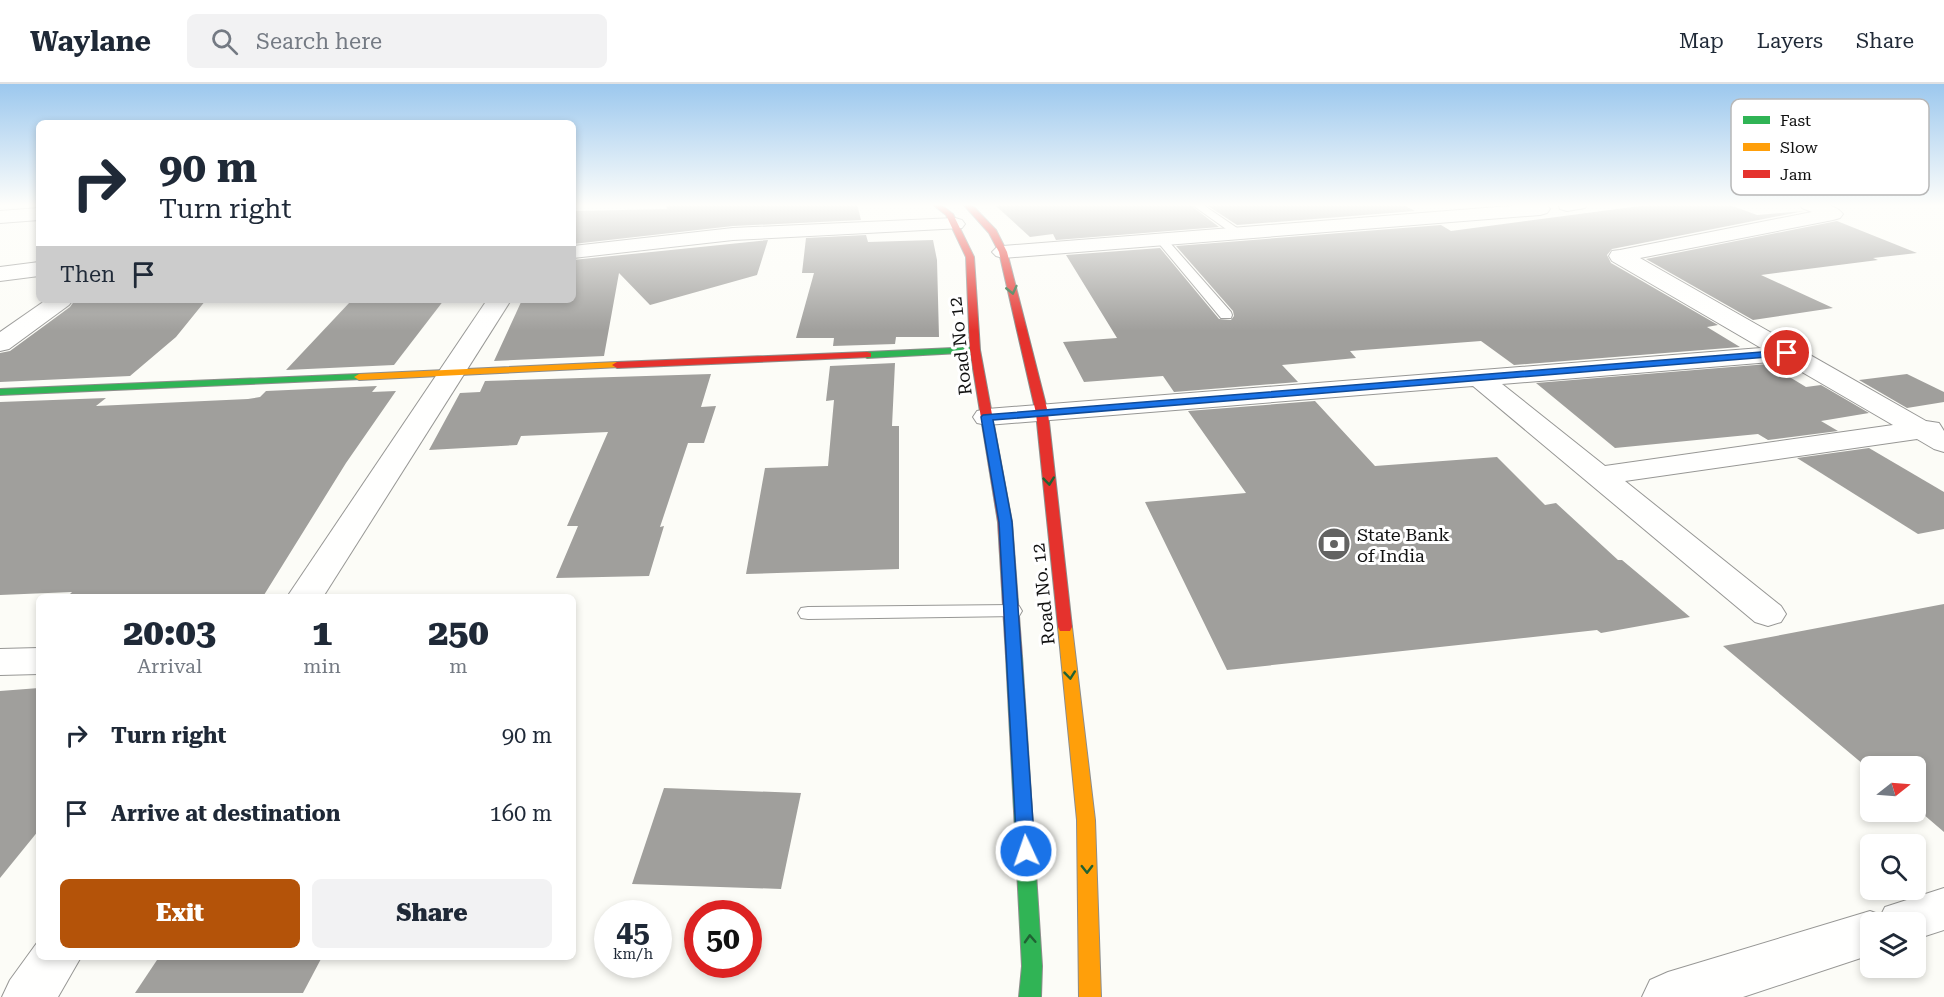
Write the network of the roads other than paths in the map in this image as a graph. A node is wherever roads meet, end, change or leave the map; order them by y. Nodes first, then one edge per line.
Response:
1 (621, 247) edge
2 (966, 247) edge
3 (1001, 247) edge
4 (1064, 247) edge
5 (1167, 247) edge
6 (1668, 247) edge
7 (576, 252) edge
8 (1004, 252) junction
9 (36, 269) edge
10 (0, 274) edge
11 (57, 303) edge
12 (496, 303) edge
13 (1226, 315) dead end
14 (1, 343) edge
15 (975, 350) junction
16 (1787, 353) junction
17 (451, 373) junction
18 (1479, 378) junction
19 (0, 392) edge
20 (1042, 413) junction
21 (987, 417) junction
22 (1936, 434) edge
23 (1598, 476) junction
24 (307, 594) edge
25 (1012, 611) junction
26 (808, 613) dead end
27 (1768, 614) dead end
28 (36, 661) edge
29 (0, 662) edge
30 (1860, 936) edge
31 (54, 960) edge
32 (28, 997) edge
33 (1030, 997) edge
34 (1090, 997) edge
35 (1668, 997) edge

1 - 7 street
2 - 15 main road, Road No 12
3 - 8 main road, Road No. 12
4 - 8 street
5 - 13 lane
6 - 16 street
8 -> 20 main road, Road No. 12
9 - 10 street
11 - 14 street
12 - 17 street
15 - 17 main road
15 - 21 main road, Road No 12
16 - 18 street
16 - 22 street
17 - 19 main road
17 - 24 street
18 - 20 street
18 - 23 street
20 - 21 street
20 -> 34 main road, Road No. 12
21 - 25 main road, Road No 12
22 - 23 street
23 - 27 street
25 - 26 lane
33 -> 25 main road, Road No 12
28 - 29 street
30 - 35 street
31 - 32 street

